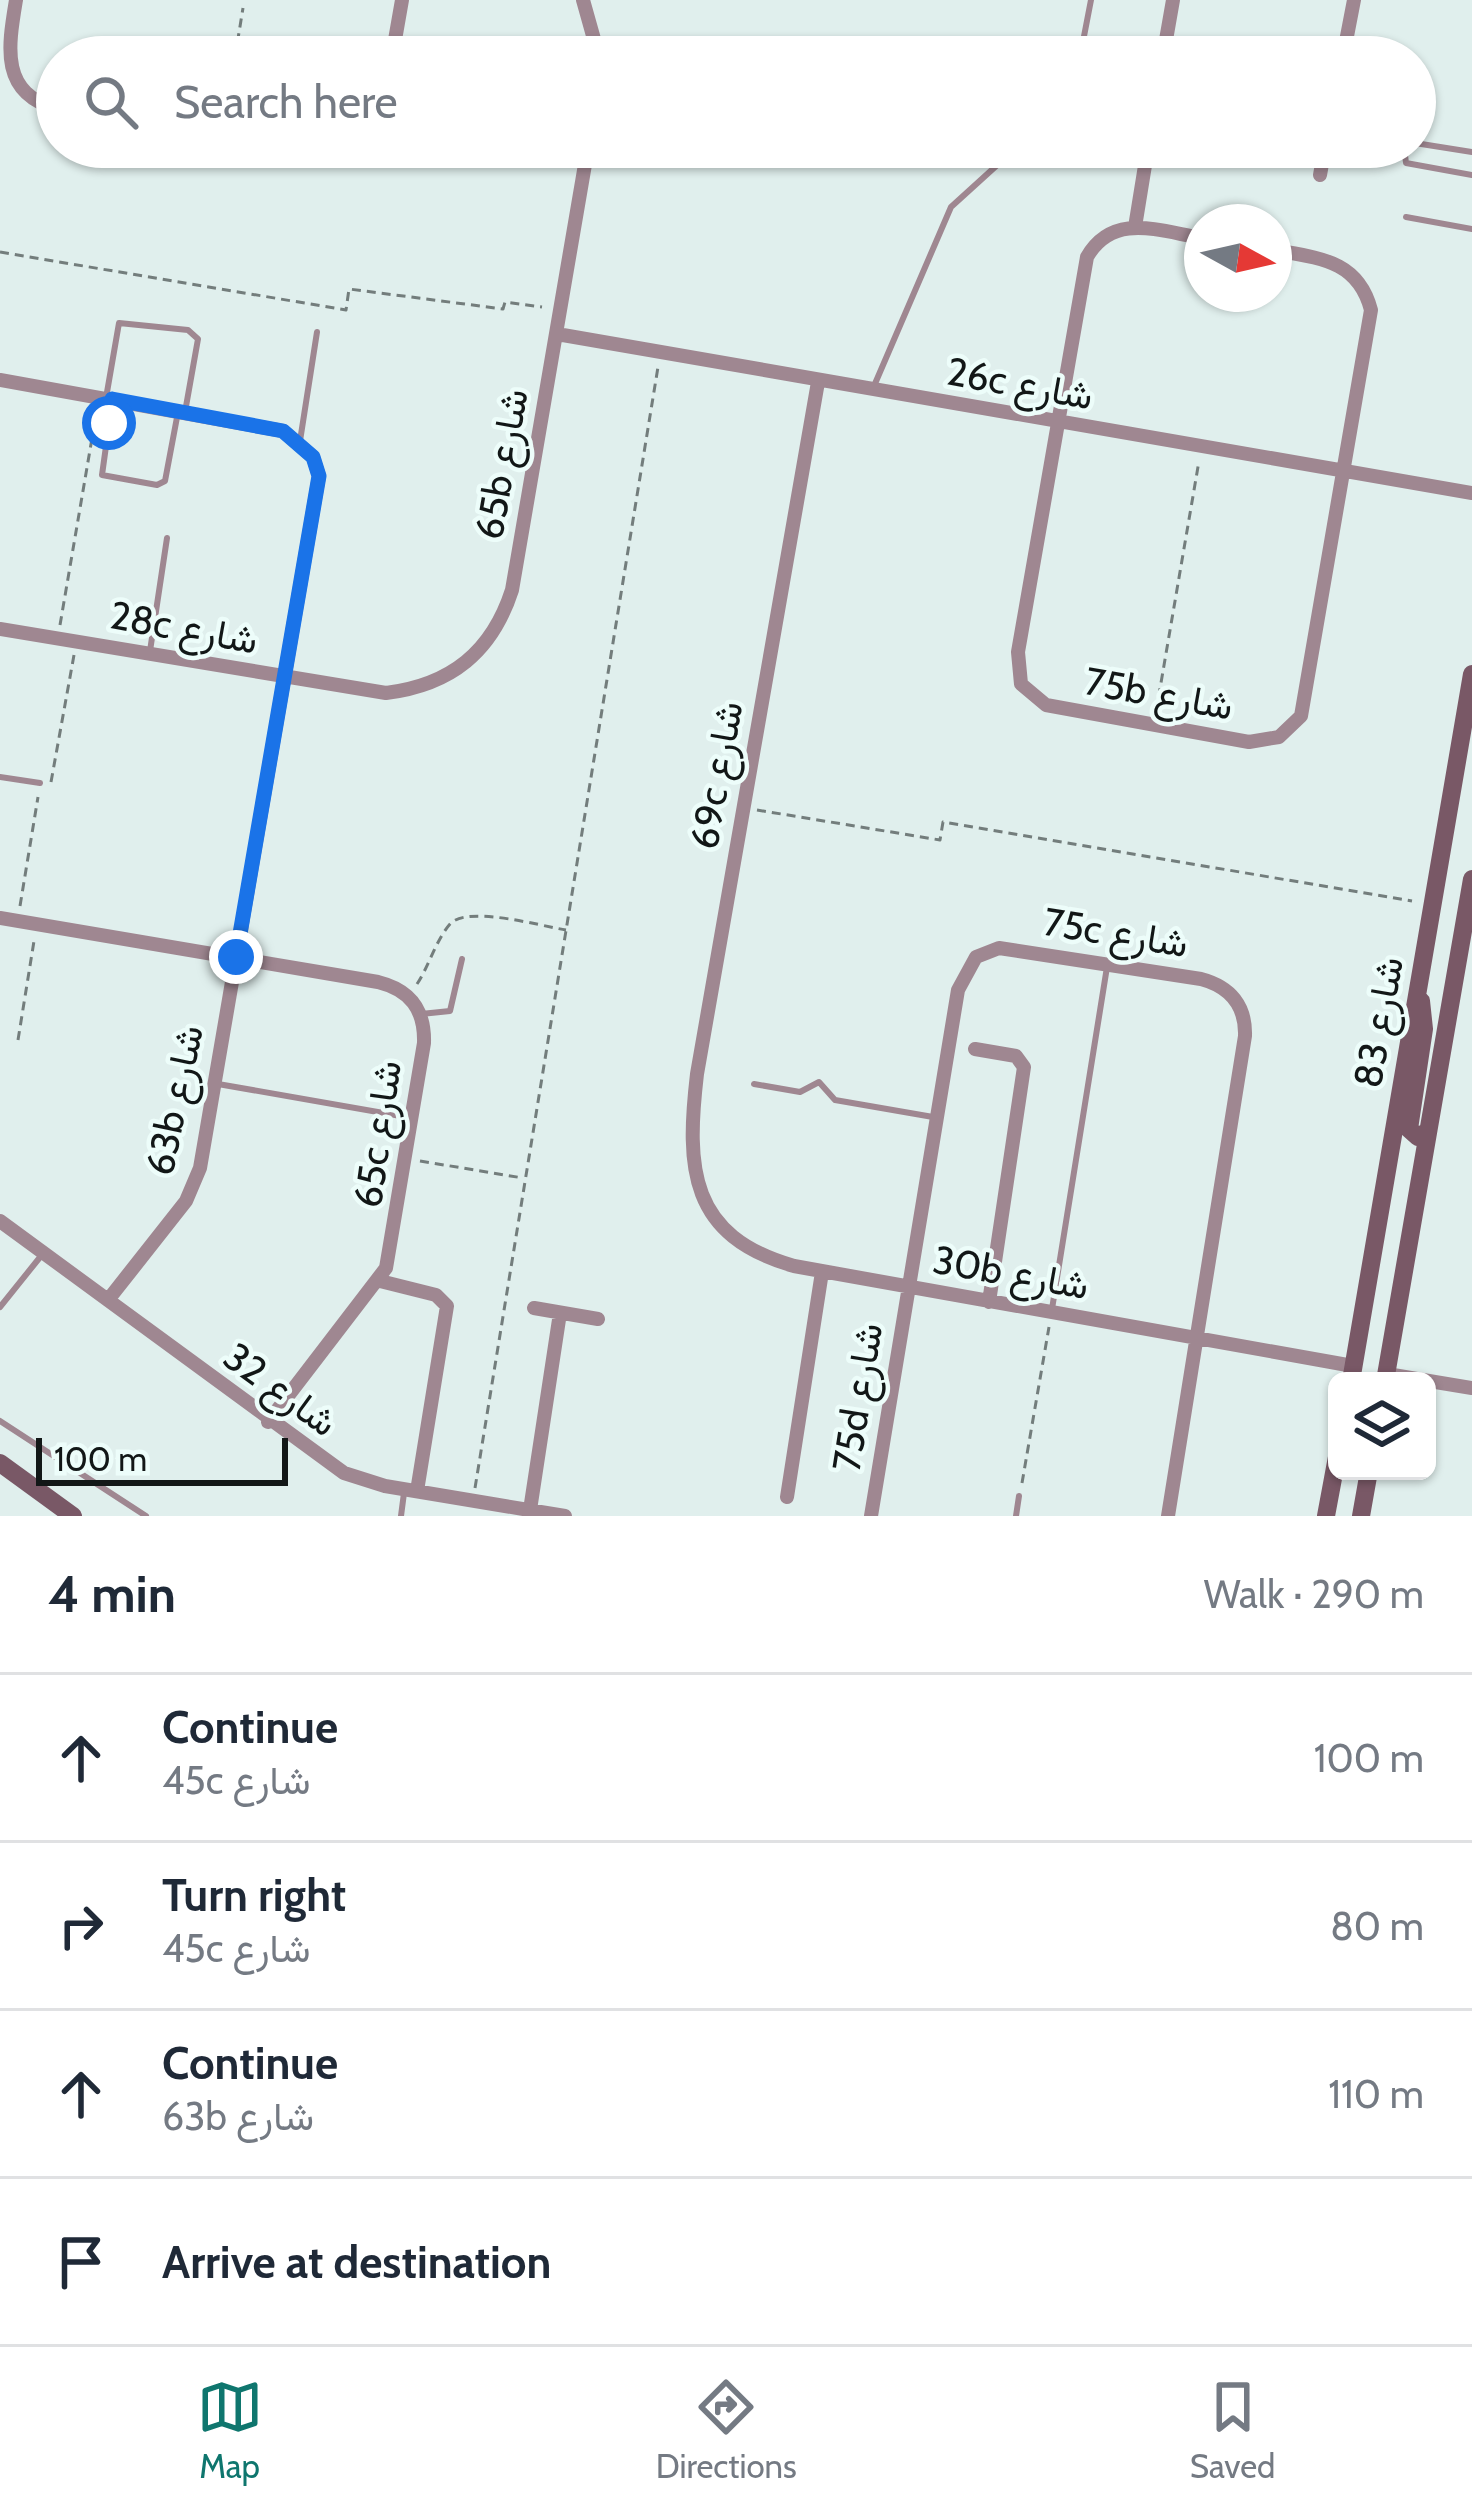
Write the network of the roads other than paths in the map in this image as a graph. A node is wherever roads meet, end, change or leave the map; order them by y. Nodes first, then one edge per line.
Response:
1 (16, 0) edge
2 (401, 0) edge
3 (583, 0) edge
4 (1091, 0) edge
5 (1173, 0) edge
6 (1354, 0) edge
7 (395, 36) edge
8 (593, 36) edge
9 (1084, 36) edge
10 (1167, 36) edge
11 (1346, 36) edge
12 (36, 100) edge
13 (1436, 146) edge
14 (1472, 152) edge
15 (585, 168) edge
16 (993, 168) edge
17 (1145, 168) edge
18 (1321, 168) edge
19 (1434, 168) edge
20 (1320, 175) dead end
21 (1472, 175) edge
22 (1406, 217) dead end
23 (1135, 226) junction
24 (1472, 230) edge
25 (1184, 235) edge
26 (1292, 254) edge
27 (316, 332) dead end
28 (557, 334) junction
29 (0, 380) edge
30 (818, 382) junction
31 (873, 392) junction
32 (106, 398) junction
33 (182, 411) junction
34 (1058, 423) junction
35 (300, 441) junction
36 (1347, 472) junction
37 (1472, 493) edge
38 (167, 538) dead end
39 (0, 628) edge
40 (150, 654) junction
41 (1472, 674) edge
42 (286, 677) junction
43 (357, 690) joint
44 (0, 776) edge
45 (40, 783) dead end
46 (1472, 879) edge
47 (1470, 902) edge
48 (0, 918) edge
49 (236, 957) junction
50 (462, 959) dead end
51 (1108, 963) junction
52 (1417, 991) junction
53 (422, 1014) junction
54 (975, 1049) dead end
55 (214, 1084) junction
56 (754, 1084) dead end
57 (412, 1118) junction
58 (937, 1118) junction
59 (1428, 1131) junction
60 (695, 1179) joint
61 (0, 1221) edge
62 (44, 1253) junction
63 (823, 1272) junction
64 (380, 1281) junction
65 (908, 1288) junction
66 (108, 1300) junction
67 (989, 1302) junction
68 (0, 1307) edge
69 (534, 1308) dead end
70 (560, 1312) junction
71 (1052, 1312) junction
72 (598, 1319) dead end
73 (1198, 1339) junction
74 (1343, 1372) edge
75 (1352, 1372) edge
76 (1387, 1372) edge
77 (1436, 1383) edge
78 (1472, 1388) edge
79 (0, 1421) edge
80 (268, 1422) junction
81 (0, 1463) edge
82 (1333, 1480) edge
83 (1368, 1480) edge
84 (411, 1490) junction
85 (1019, 1496) road end
86 (787, 1497) dead end
87 (530, 1510) junction
88 (73, 1516) edge
89 (146, 1516) edge
90 (401, 1516) edge
91 (565, 1516) edge
92 (871, 1516) edge
93 (1016, 1516) edge
94 (1168, 1516) edge
95 (1326, 1516) edge
96 (1361, 1516) edge

1 - 12 street
2 - 7 street
3 - 8 street
4 - 9 lane
5 - 10 street
6 - 11 street
13 - 14 lane
15 - 28 street, 65b شارع
16 - 31 lane
17 - 23 street
18 - 20 street
19 - 21 lane
22 - 24 lane
23 - 25 street
23 - 34 street
26 - 36 street
27 - 35 lane
28 - 30 street, 26c شارع
28 - 43 street, 65b شارع
29 - 32 street
30 - 31 street, 26c شارع
30 - 60 street, 69c شارع
31 - 34 street, 26c شارع
32 - 33 street
32 - 33 lane
32 - 33 lane
33 - 35 street
34 - 36 street, 26c شارع
34 - 36 street, 75b شارع
35 - 42 street, 63b شارع
36 - 37 street, 26c شارع
38 - 40 lane
39 - 40 street, 28c شارع
40 - 42 street, 28c شارع
41 - 52 street, شارع 83
42 - 43 street, 28c شارع
42 - 49 street, 63b شارع
44 - 45 lane
46 - 47 street, شارع 83
47 - 59 street, شارع 83
48 - 49 street
49 - 53 street, 65c شارع
49 - 55 street, 63b شارع
50 - 53 lane
51 - 58 street, 75c شارع
51 - 71 lane
51 - 73 street, 75c شارع
52 - 59 street
52 - 75 street, شارع 83
53 - 57 street, 65c شارع
54 - 67 street
55 - 57 lane
55 - 66 street, 63b شارع
56 - 58 lane
57 - 64 street, 65c شارع
58 - 65 street, 75c شارع
59 - 76 street, شارع 83
60 - 63 street, 30b شارع
61 - 62 street, شارع 32
62 - 66 street, شارع 32
62 - 68 lane
63 - 65 street, 30b شارع
63 - 86 street
64 - 80 street, 65c شارع
64 - 84 street
65 - 67 street, 30b شارع
65 - 92 street, 75d شارع
66 - 80 street, شارع 32
67 - 71 street, 30b شارع
69 - 70 street
70 - 72 street
70 - 87 street
71 - 73 street, 30b شارع
73 - 74 street, 30b شارع
73 - 94 street, 75c شارع
77 - 78 street
79 - 89 lane
80 - 84 street, شارع 32
81 - 88 street
82 - 95 street
83 - 96 street
84 - 87 street, شارع 32
84 - 90 lane
85 - 93 lane
87 - 91 street, شارع 32

